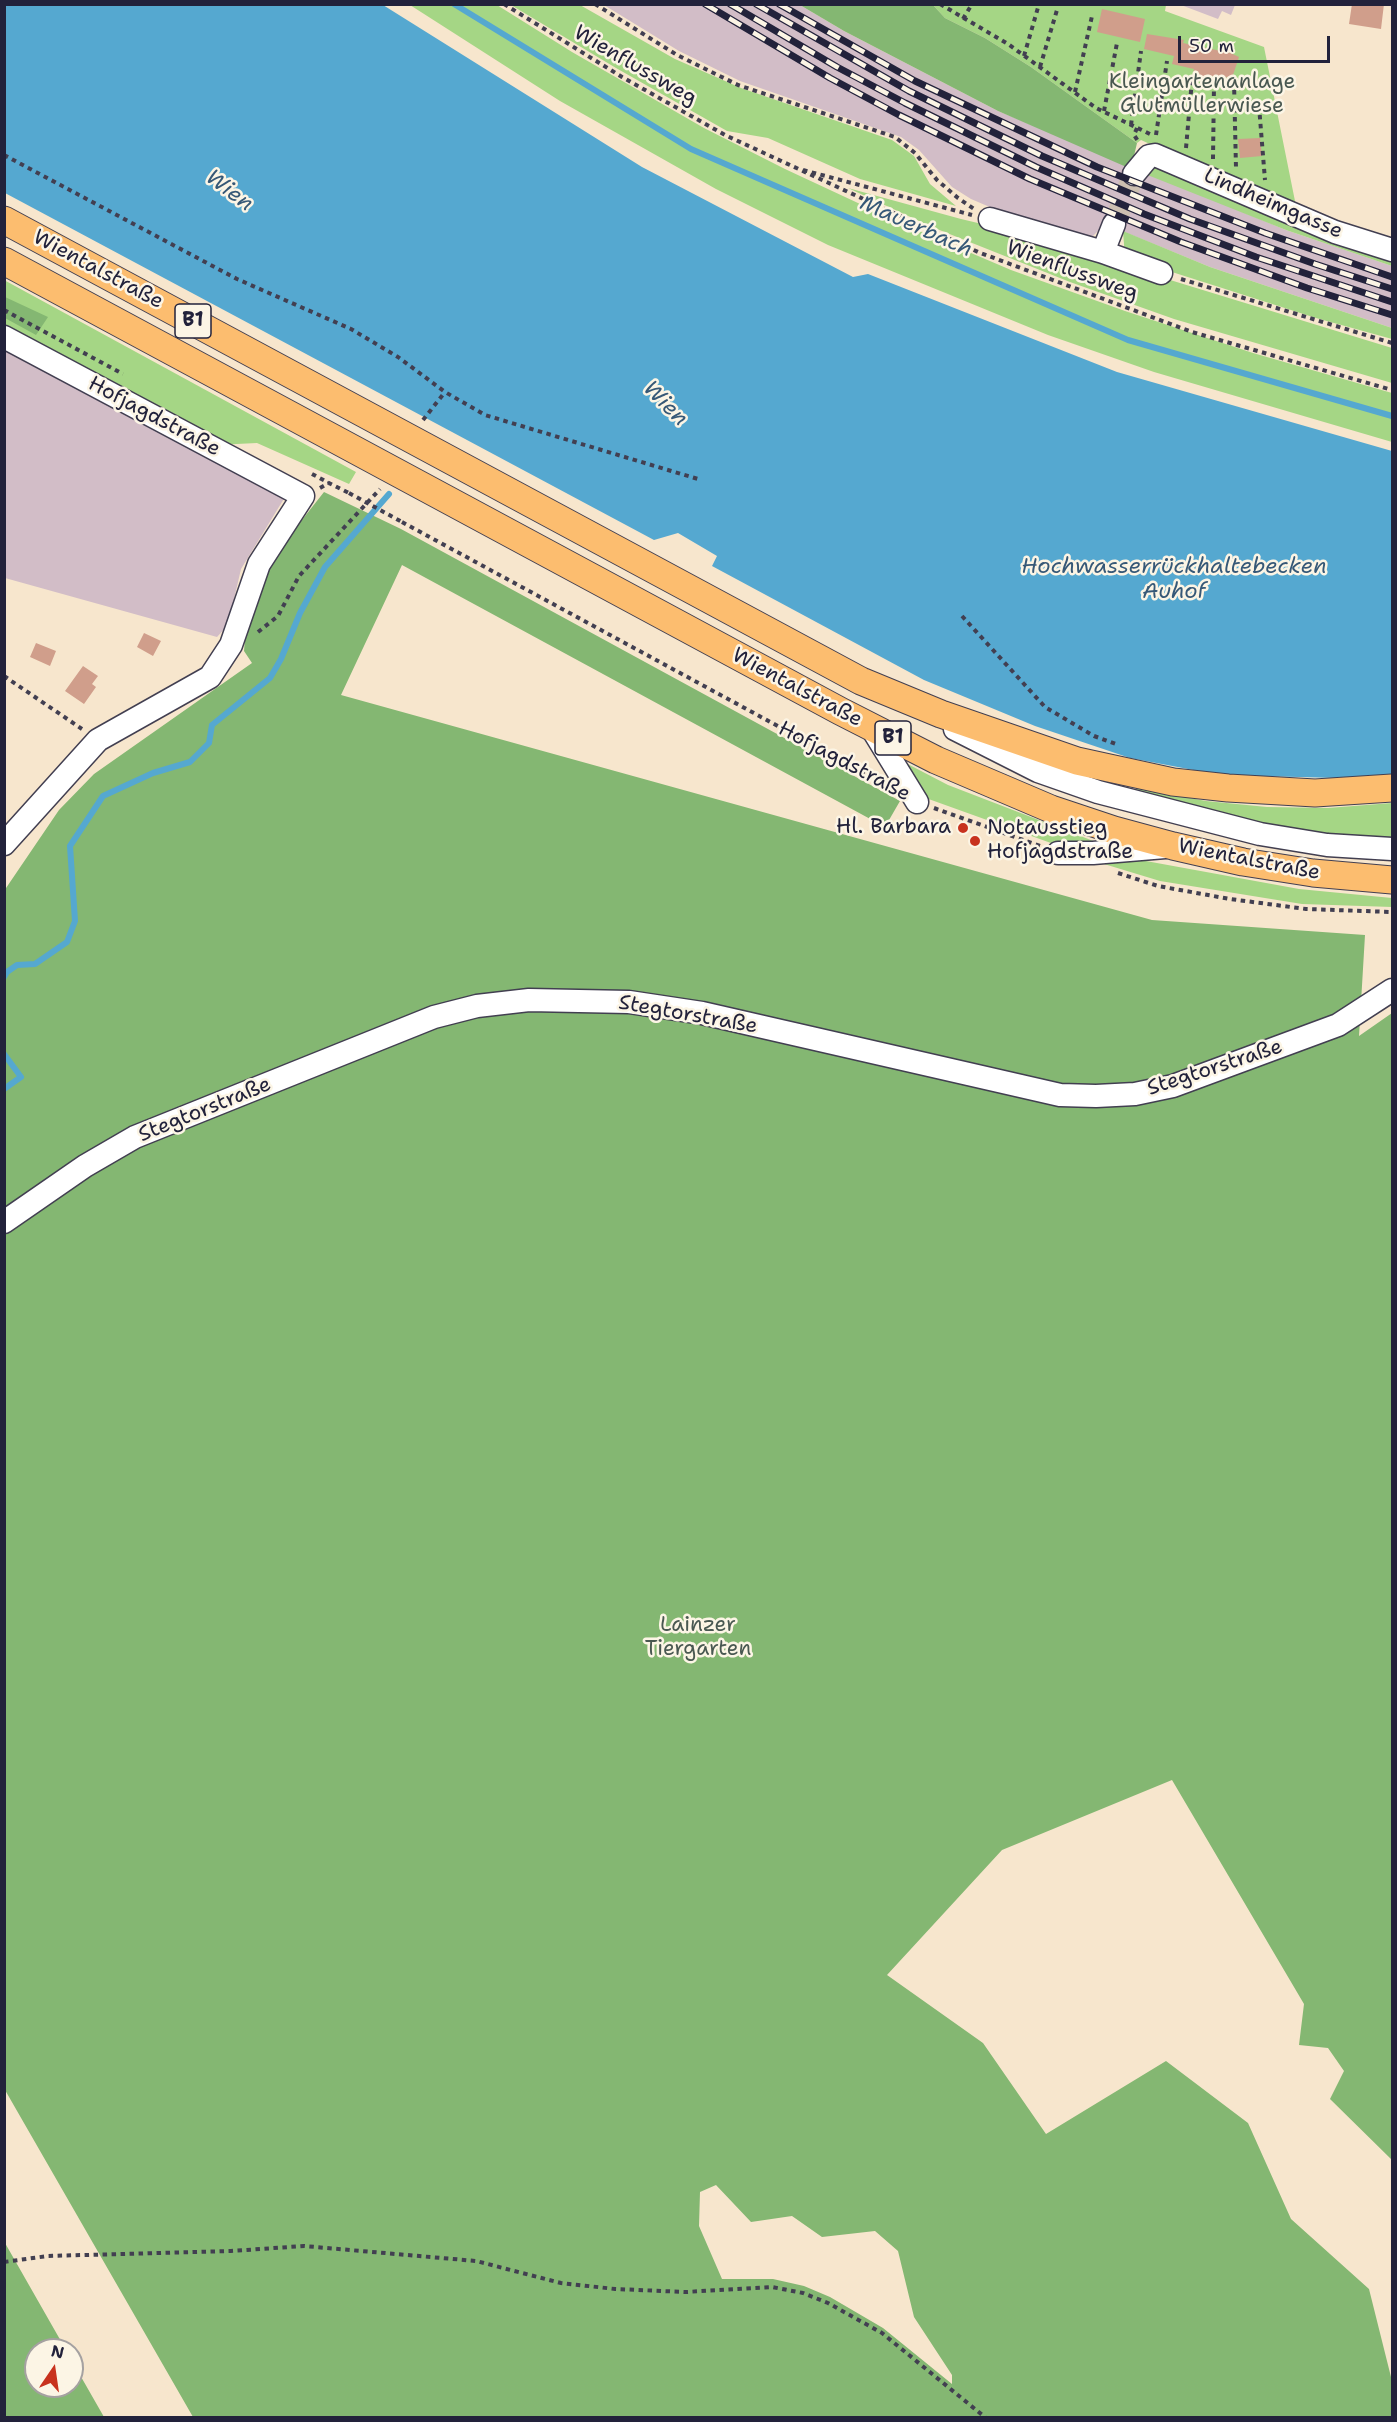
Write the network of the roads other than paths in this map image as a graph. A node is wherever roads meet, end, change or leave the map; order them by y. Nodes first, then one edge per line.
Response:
1 (1134, 174) tunnel mouth
2 (990, 219) road end
3 (4, 220) edge
4 (1113, 224) tunnel mouth
5 (1392, 250) edge
6 (1103, 252) junction
7 (4, 261) edge
8 (1161, 273) road end
9 (4, 337) edge
10 (861, 681) junction
11 (871, 727) junction
12 (1392, 788) edge
13 (917, 802) road end
14 (4, 844) edge
15 (1173, 846) junction
16 (1392, 849) edge
17 (1059, 853) road end
18 (1392, 880) edge
19 (1392, 990) edge
20 (4, 1222) edge

1 - 5 street, Lindheimgasse
2 - 6 street
3 - 10 main road, Wientalstraße / B1
4 - 6 street
6 - 8 street
7 - 11 main road, Wientalstraße / B1
9 - 14 street, Hofjagdstraße
10 - 12 main road, Wientalstraße / B1
10 - 16 street
11 - 13 street
11 - 15 main road, Wientalstraße / B1
15 - 17 street
15 - 18 main road, Wientalstraße / B1
19 - 20 street, Stegtorstraße

